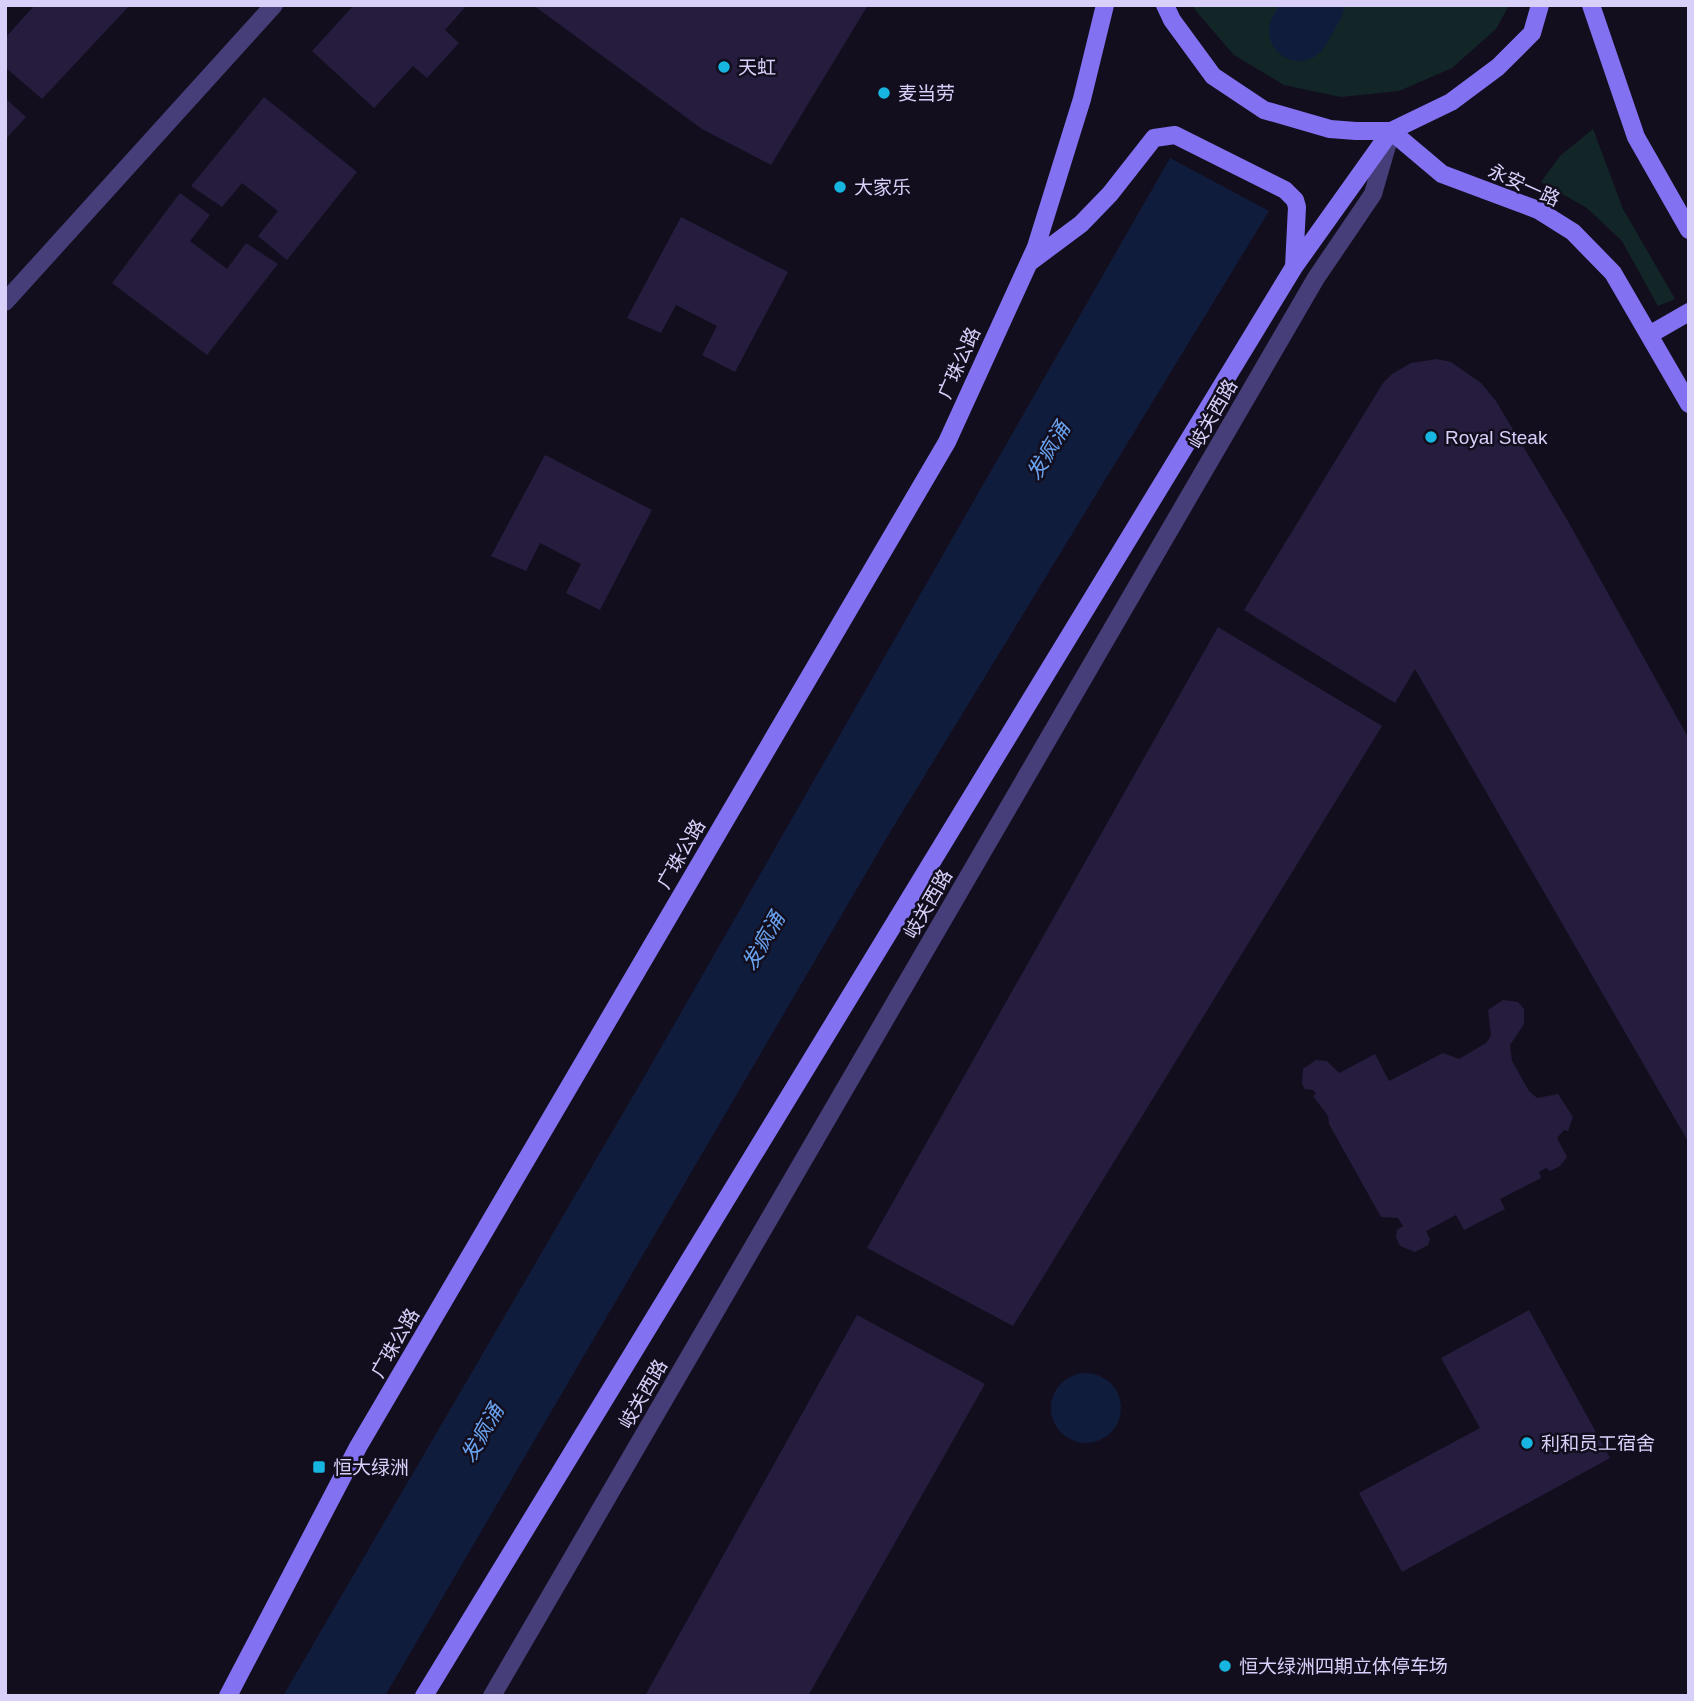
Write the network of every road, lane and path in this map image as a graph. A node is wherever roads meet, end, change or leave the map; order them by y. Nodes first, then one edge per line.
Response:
1 (274, 5) edge
2 (1105, 5) edge
3 (1165, 5) edge
4 (1540, 5) edge
5 (1591, 5) edge
6 (1391, 131) junction
7 (1689, 230) edge
8 (1028, 263) junction
9 (1294, 267) junction
10 (5, 302) edge
11 (1689, 312) edge
12 (1649, 335) junction
13 (1689, 404) edge
14 (228, 1696) edge
15 (424, 1696) edge
16 (492, 1696) edge

1 - 10 street
2 - 8 main road, 广珠公路
3 - 6 main road
4 - 6 main road
5 - 7 main road
6 - 9 main road
6 - 12 main road, 永安一路
6 - 16 street, 岐关西路
8 - 9 main road
8 - 14 main road, 广珠公路
9 - 15 main road
11 - 12 main road
12 - 13 main road, 永安一路

